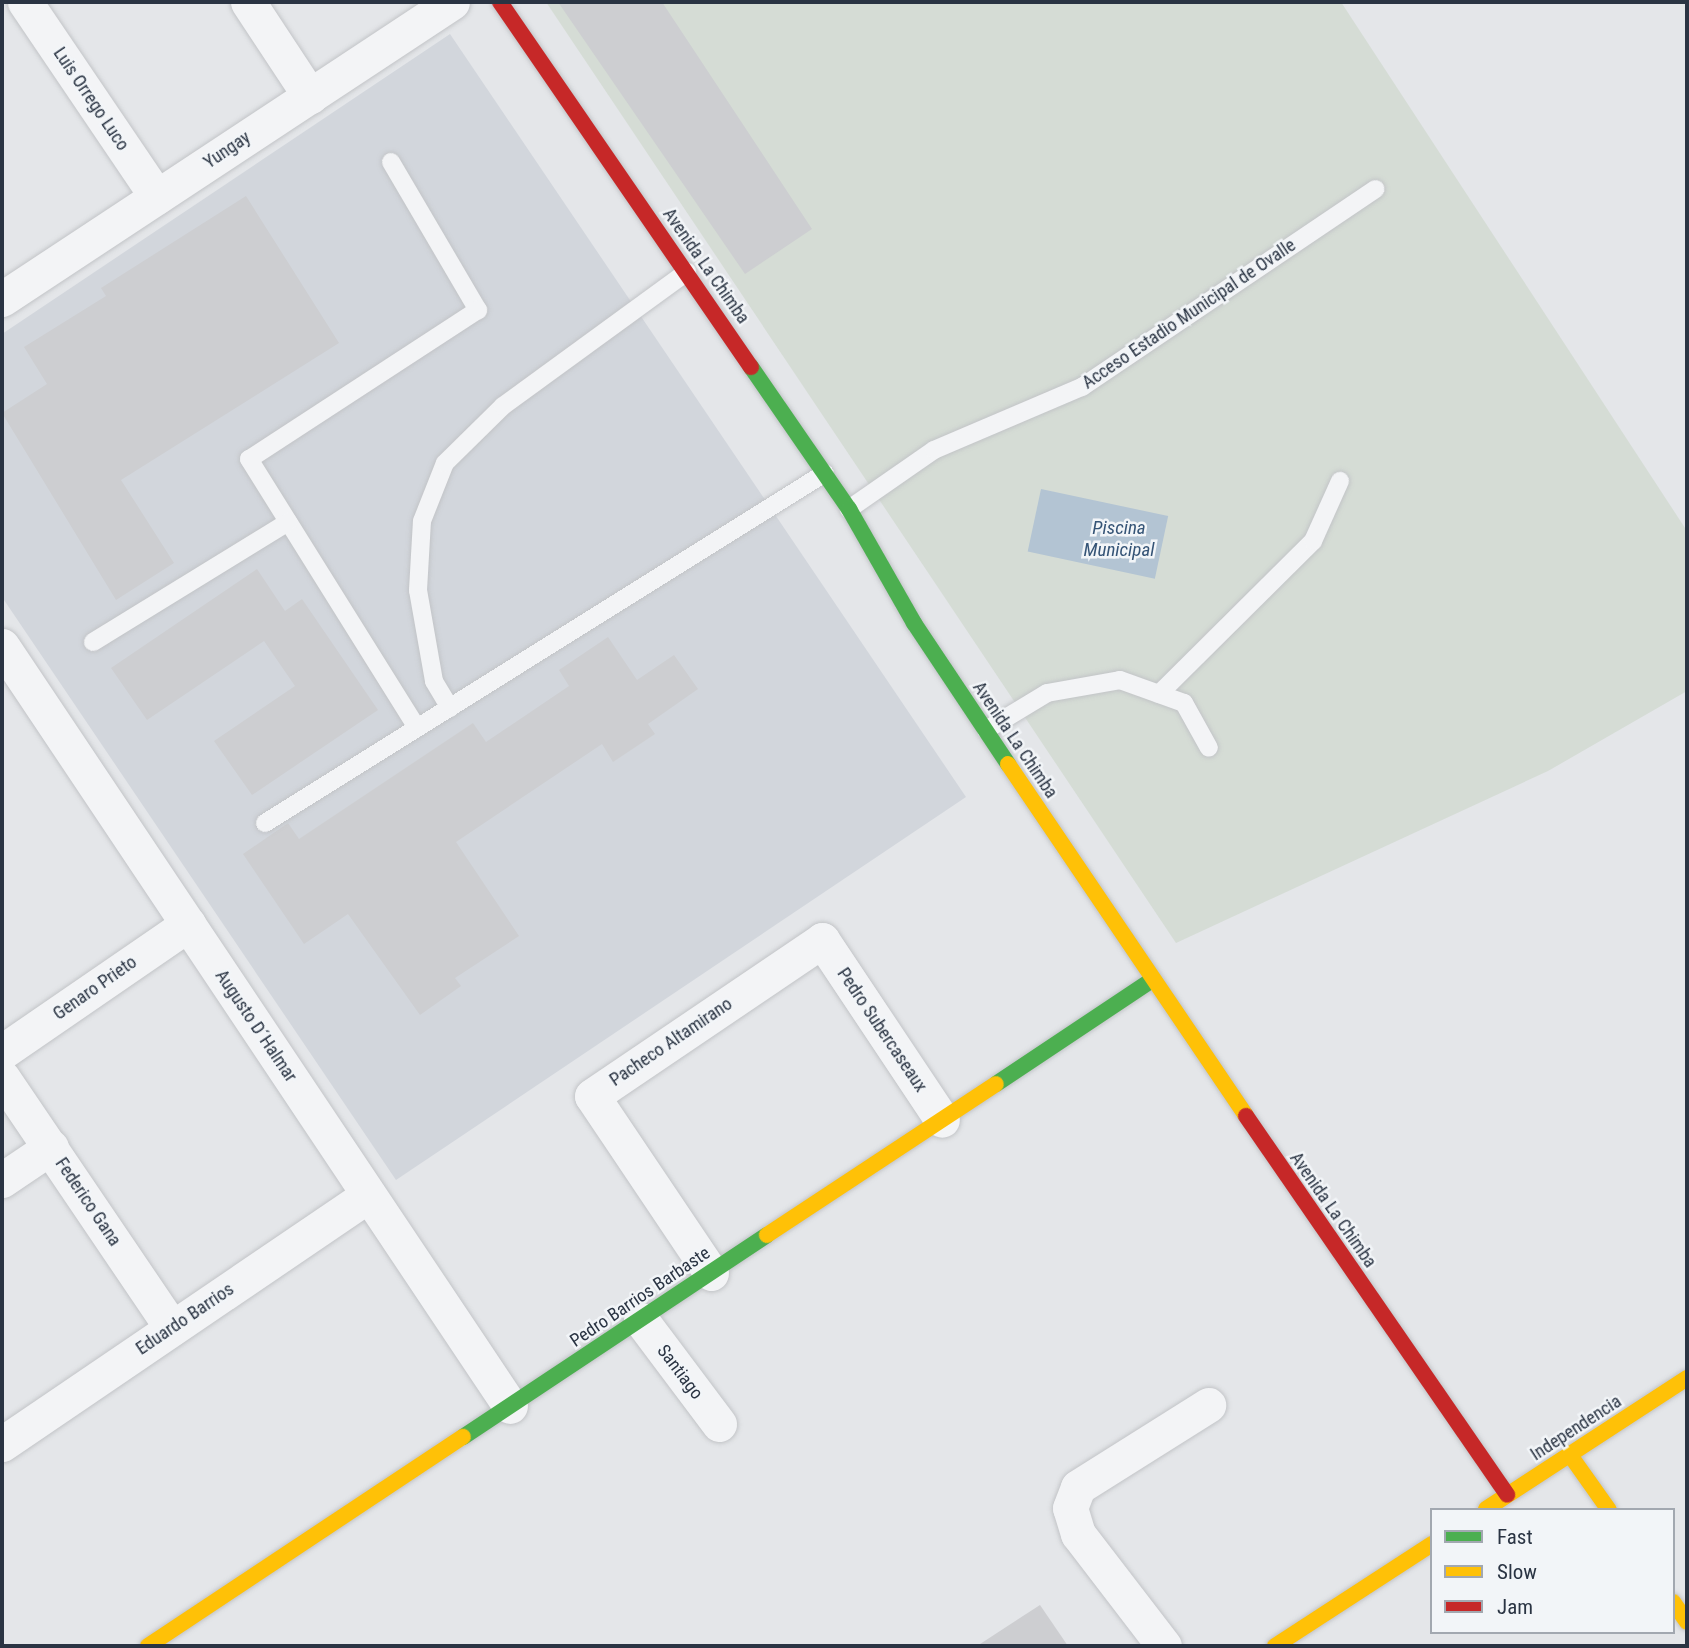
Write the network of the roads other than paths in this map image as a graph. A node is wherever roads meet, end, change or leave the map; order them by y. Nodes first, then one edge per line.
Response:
1 (25, 2) edge
2 (248, 2) edge
3 (453, 2) edge
4 (500, 2) edge
5 (310, 96) junction
6 (391, 162) dead end
7 (1375, 189) dead end
8 (157, 197) junction
9 (687, 272) junction
10 (2, 299) edge
11 (825, 473) junction
12 (1340, 481) dead end
13 (849, 509) junction
14 (288, 522) junction
15 (93, 642) dead end
16 (2, 646) edge
17 (1159, 694) junction
18 (450, 708) junction
19 (417, 728) junction
20 (986, 730) junction
21 (1209, 748) dead end
22 (265, 823) dead end
23 (188, 924) junction
24 (822, 940) joint
25 (1152, 980) junction
26 (2, 1052) edge
27 (2, 1077) edge
28 (942, 1120) junction
29 (51, 1147) junction
30 (2, 1180) edge
31 (369, 1195) junction
32 (710, 1273) junction
33 (641, 1320) junction
34 (172, 1328) junction
35 (1687, 1378) edge
36 (1208, 1405) dead end
37 (510, 1406) junction
38 (719, 1424) dead end
39 (2, 1444) edge
40 (1570, 1455) junction
41 (1507, 1495) junction
42 (1488, 1508) edge
43 (1608, 1508) edge
44 (1430, 1545) edge
45 (1675, 1605) edge
46 (1687, 1622) edge
47 (148, 1646) edge
48 (1164, 1646) edge
49 (1275, 1646) edge

1 - 8 street, Luis Orrego Luco
2 - 5 street
3 - 5 street, Yungay
4 - 9 street, Avenida La Chimba
5 - 8 street, Yungay
6 - 14 lane
7 - 13 lane, Acceso Estadio Municipal de Ovalle
8 - 10 street, Yungay
9 - 11 street, Avenida La Chimba
9 - 18 lane
11 - 13 street, Avenida La Chimba
11 - 18 lane
12 - 17 lane
13 - 20 street, Avenida La Chimba
14 - 15 lane
14 - 19 lane
16 - 23 street, Augusto D´Halmar
17 - 20 lane
17 - 21 lane
18 - 19 lane
19 - 22 lane
20 - 25 street, Avenida La Chimba
23 - 26 street, Genaro Prieto
23 - 31 street, Augusto D´Halmar
24 - 28 street, Pedro Subercaseaux
24 - 32 street, Pacheco Altamirano
25 - 28 street, Pedro Barrios Barbaste
25 - 41 street, Avenida La Chimba
27 - 29 street, Federico Gana
28 - 32 street, Pedro Barrios Barbaste
29 - 30 street
29 - 34 street, Federico Gana
31 - 34 street, Eduardo Barrios
31 - 37 street, Augusto D´Halmar
32 - 33 street, Pedro Barrios Barbaste
33 - 37 street, Pedro Barrios Barbaste
33 - 38 street, Santiago
34 - 39 street, Eduardo Barrios
35 - 40 street, Independencia
36 - 48 street
37 - 47 street, Pedro Barrios Barbaste
40 - 41 street, Independencia
40 - 43 street
41 - 42 street, Independencia
44 - 49 street
45 - 46 street

